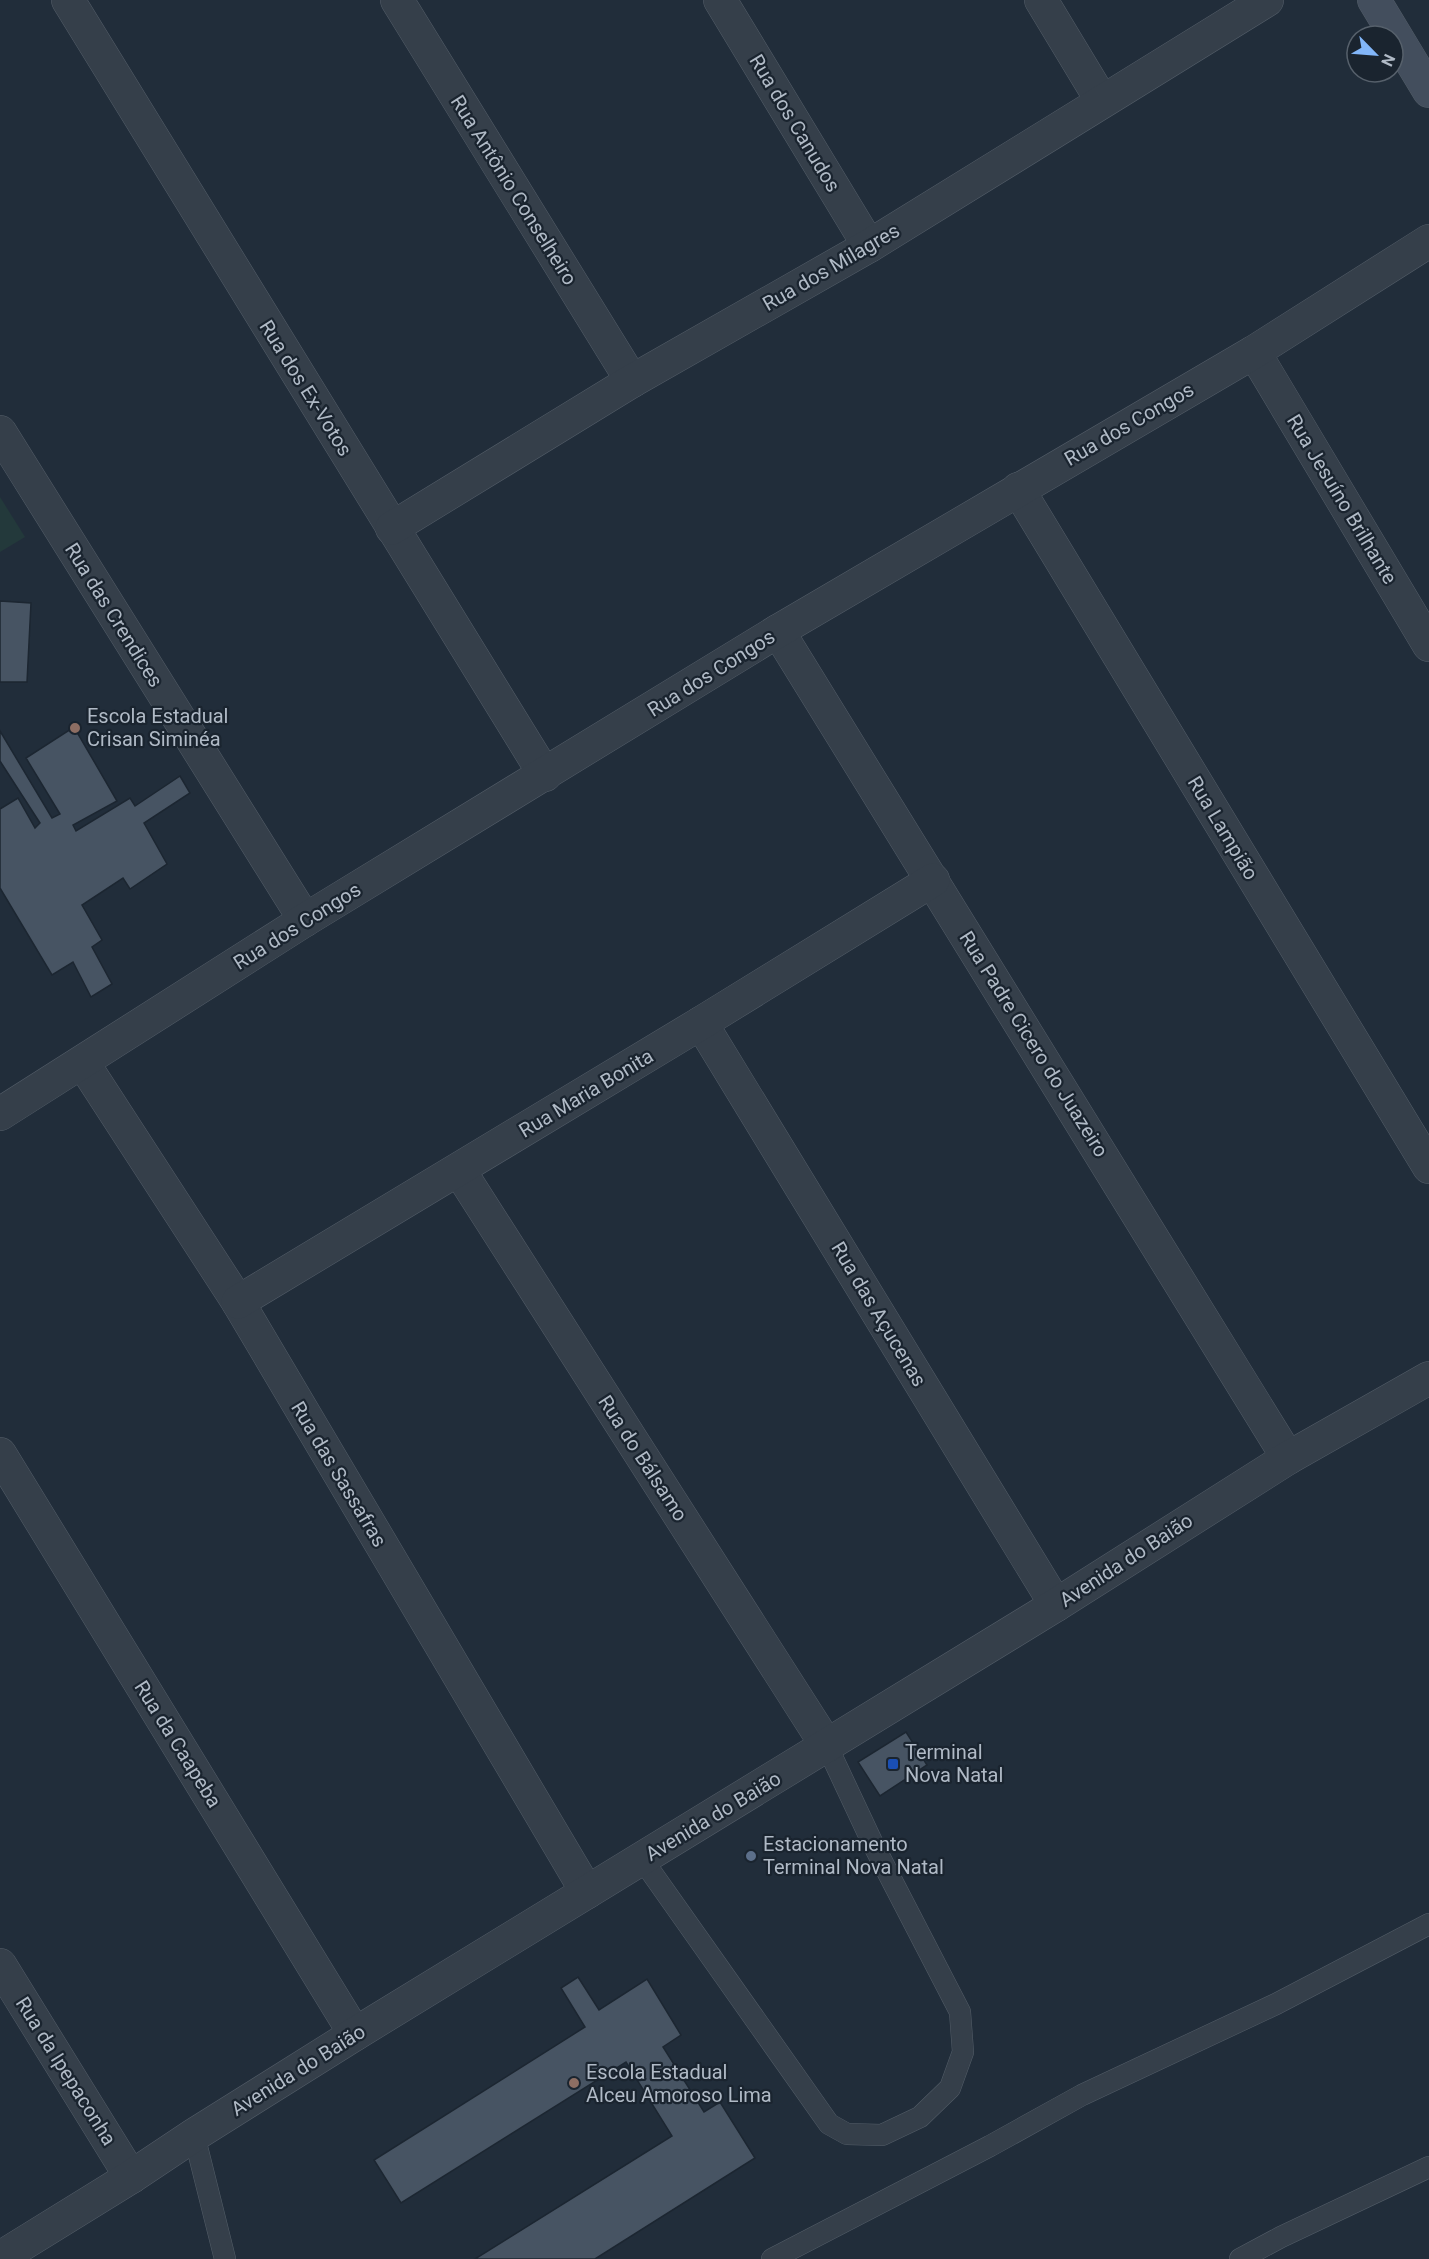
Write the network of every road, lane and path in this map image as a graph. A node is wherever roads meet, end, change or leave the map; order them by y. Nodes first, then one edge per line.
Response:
1 (68, 0) edge
2 (397, 0) edge
3 (720, 0) edge
4 (1041, 0) edge
5 (1267, 0) edge
6 (1374, 0) edge
7 (1429, 92) edge
8 (1102, 101) junction
9 (1429, 241) edge
10 (869, 246) junction
11 (1254, 352) junction
12 (632, 381) junction
13 (0, 432) edge
14 (1018, 489) junction
15 (392, 528) junction
16 (778, 631) junction
17 (1429, 645) edge
18 (544, 775) junction
19 (933, 880) junction
20 (305, 920) junction
21 (701, 1023) junction
22 (83, 1063) junction
23 (0, 1114) edge
24 (1429, 1167) edge
25 (459, 1170) junction
26 (237, 1302) junction
27 (1429, 1378) edge
28 (0, 1454) edge
29 (1288, 1458) junction
30 (1056, 1605) junction
31 (827, 1746) junction
32 (642, 1858) junction
33 (587, 1892) junction
34 (1429, 1924) edge
35 (0, 1965) edge
36 (355, 2034) junction
37 (194, 2135) junction
38 (1429, 2167) edge
39 (131, 2177) junction
40 (0, 2258) edge
41 (225, 2259) edge
42 (772, 2259) edge
43 (1240, 2259) edge

1 - 15 street, Rua dos Ex-Votos
2 - 12 street, Rua Antônio Conselheiro
3 - 10 street, Rua dos Canudos
4 - 8 street
5 - 8 street, Rua dos Milagres
6 - 7 street
8 - 10 street, Rua dos Milagres
9 - 11 street, Rua dos Congos
10 - 12 street, Rua dos Milagres
11 - 14 street, Rua dos Congos
11 - 17 street, Rua Jesuíno Brilhante
12 - 15 street, Rua dos Milagres
13 - 20 street, Rua das Crendices
14 - 16 street, Rua dos Congos
14 - 24 street, Rua Lampião
15 - 18 street, Rua dos Ex-Votos
16 - 18 street, Rua dos Congos
16 - 19 street, Rua Padre Cicero do Juazeiro
18 - 20 street, Rua dos Congos
19 - 21 street, Rua Maria Bonita
19 - 29 street, Rua Padre Cicero do Juazeiro
20 - 22 street, Rua dos Congos
21 - 25 street, Rua Maria Bonita
21 - 30 street, Rua das Açucenas
22 - 23 street, Rua dos Congos
22 - 26 street, Rua das Sassafras
25 - 26 street, Rua Maria Bonita
25 - 31 street, Rua do Bálsamo
26 - 33 street, Rua das Sassafras
27 - 29 street, Avenida do Baião
28 - 36 street, Rua da Caapeba
29 - 30 street, Avenida do Baião
30 - 31 street, Avenida do Baião
31 - 32 street, Avenida do Baião
31 - 32 lane
32 - 33 street, Avenida do Baião
33 - 36 street, Avenida do Baião
34 - 42 lane
35 - 39 street, Rua da Ipepaconha
36 - 37 street, Avenida do Baião
37 - 39 street, Avenida do Baião
37 - 41 lane
38 - 43 lane
39 - 40 street, Avenida do Baião

